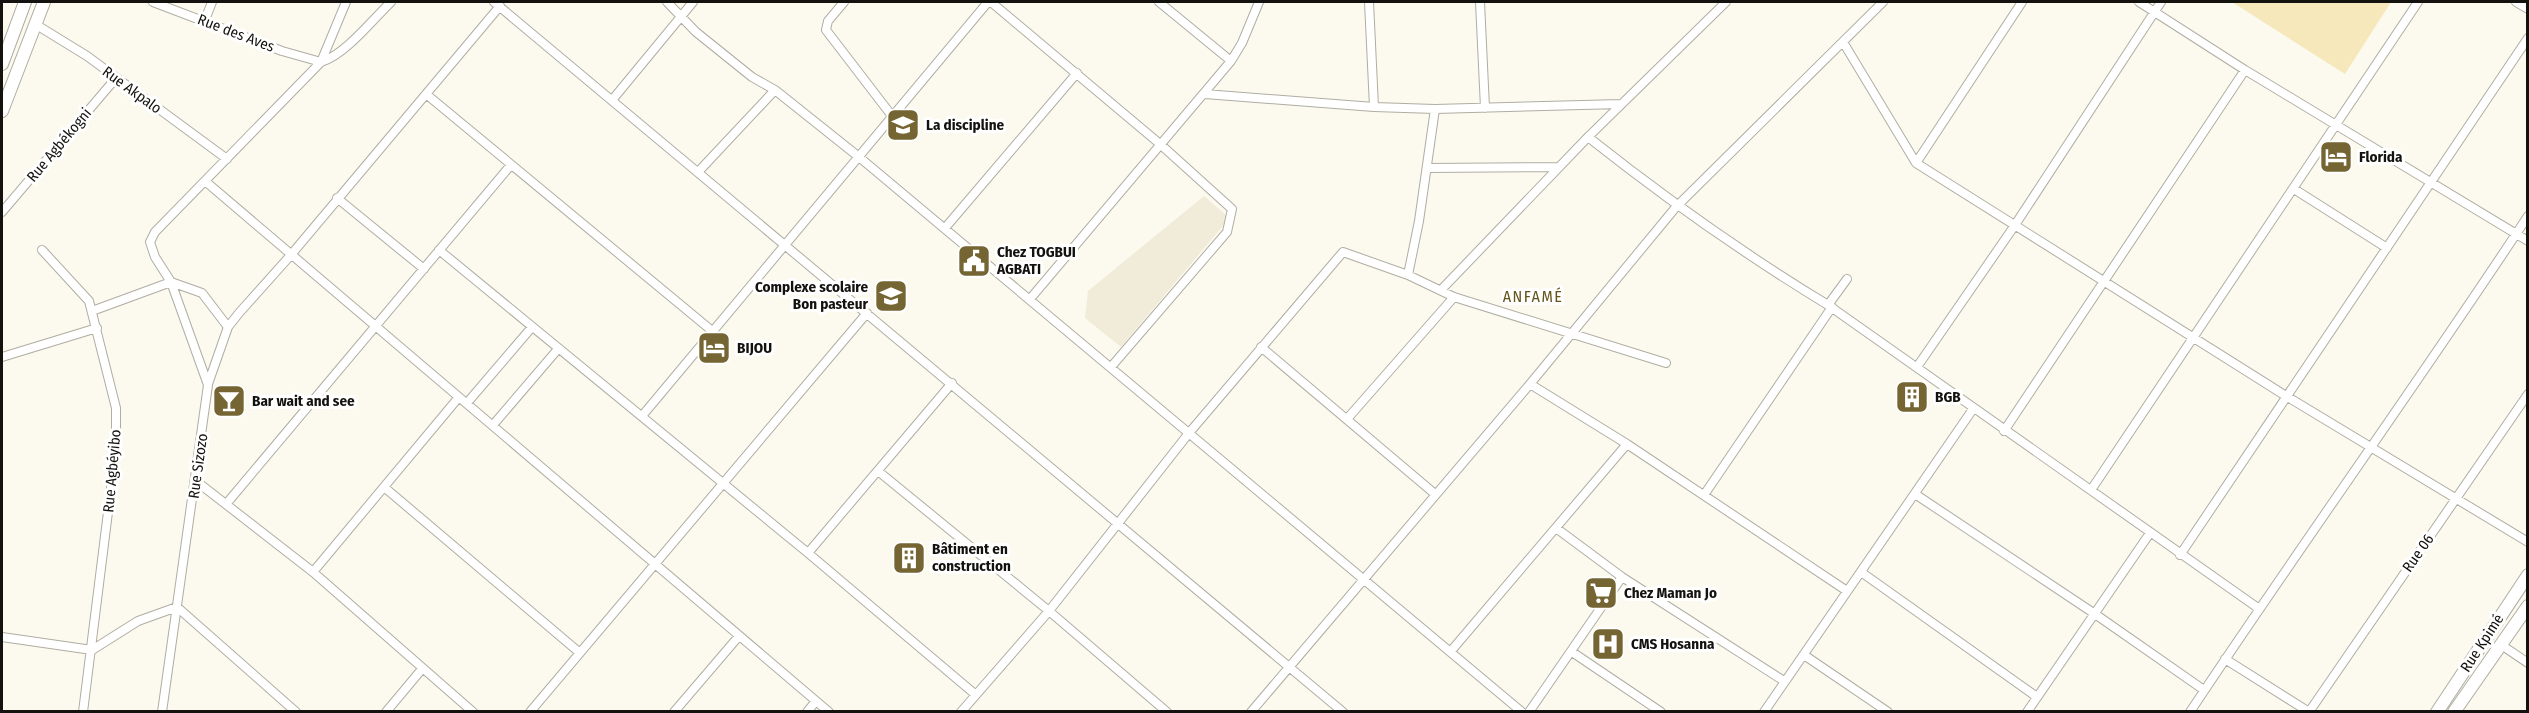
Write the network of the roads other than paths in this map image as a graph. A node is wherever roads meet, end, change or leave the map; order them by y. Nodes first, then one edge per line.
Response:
1 (25, 2) edge
2 (44, 2) edge
3 (153, 2) edge
4 (212, 2) edge
5 (346, 2) edge
6 (391, 2) edge
7 (667, 2) edge
8 (693, 2) edge
9 (844, 2) edge
10 (990, 2) edge
11 (1259, 2) edge
12 (1369, 2) edge
13 (1480, 2) edge
14 (1726, 2) edge
15 (1883, 2) edge
16 (2022, 2) edge
17 (2139, 2) edge
18 (2161, 2) edge
19 (2418, 2) edge
20 (2516, 2) edge
21 (1162, 3) edge
22 (497, 4) edge
23 (2528, 9) edge
24 (2155, 11) junction
25 (682, 15) junction
26 (205, 20) junction
27 (35, 24) junction
28 (2528, 38) edge
29 (1843, 42) junction
30 (321, 62) junction
31 (1231, 62) junction
32 (2, 63) edge
33 (2245, 70) junction
34 (1077, 73) junction
35 (116, 78) junction
36 (775, 90) junction
37 (426, 94) junction
38 (1205, 94) junction
39 (613, 99) junction
40 (1621, 104) junction
41 (1374, 107) junction
42 (1485, 108) junction
43 (1435, 109) junction
44 (2, 111) edge
45 (892, 116) junction
46 (2338, 124) junction
47 (1588, 137) junction
48 (1160, 144) junction
49 (859, 157) junction
50 (227, 159) junction
51 (1916, 163) junction
52 (510, 166) junction
53 (1559, 167) junction
54 (1427, 168) junction
55 (699, 171) junction
56 (205, 181) junction
57 (2432, 182) junction
58 (2294, 189) junction
59 (337, 198) junction
60 (1676, 207) junction
61 (2, 212) edge
62 (2528, 216) edge
63 (2015, 225) junction
64 (945, 228) junction
65 (2516, 234) junction
66 (2528, 241) edge
67 (783, 244) junction
68 (2387, 248) junction
69 (42, 250) dead end
70 (439, 250) junction
71 (290, 256) junction
72 (424, 269) junction
73 (1408, 275) junction
74 (1847, 279) dead end
75 (2104, 281) junction
76 (171, 282) junction
77 (1441, 290) junction
78 (1454, 297) junction
79 (1030, 299) junction
80 (1830, 306) junction
81 (92, 311) junction
82 (867, 313) junction
83 (378, 326) junction
84 (228, 327) junction
85 (532, 327) junction
86 (97, 328) junction
87 (711, 330) junction
88 (1569, 335) junction
89 (2193, 337) junction
90 (1261, 347) junction
91 (558, 349) junction
92 (2, 357) edge
93 (1666, 363) dead end
94 (1111, 367) junction
95 (1917, 367) junction
96 (952, 383) junction
97 (1530, 384) junction
98 (208, 385) junction
99 (2528, 394) edge
100 (2286, 396) junction
101 (459, 397) junction
102 (467, 403) junction
103 (1972, 409) junction
104 (642, 416) junction
105 (1347, 419) junction
106 (493, 425) junction
107 (2004, 431) junction
108 (1189, 433) junction
109 (1627, 444) junction
110 (2374, 447) junction
111 (878, 471) junction
112 (196, 481) junction
113 (721, 484) junction
114 (384, 487) junction
115 (2091, 490) junction
116 (1435, 494) junction
117 (1704, 495) junction
118 (1915, 495) junction
119 (2455, 499) junction
120 (227, 503) junction
121 (1117, 524) junction
122 (1556, 528) junction
123 (2150, 533) junction
124 (2528, 542) edge
125 (808, 553) junction
126 (2180, 555) junction
127 (656, 565) junction
128 (313, 572) junction
129 (1861, 572) junction
130 (2528, 575) edge
131 (1622, 577) junction
132 (1364, 579) junction
133 (1848, 591) junction
134 (2528, 606) edge
135 (177, 607) junction
136 (2258, 608) junction
137 (1049, 611) junction
138 (2095, 614) junction
139 (739, 636) junction
140 (2, 637) edge
141 (2500, 644) junction
142 (92, 650) junction
143 (1451, 651) junction
144 (1572, 652) junction
145 (580, 653) junction
146 (1804, 655) junction
147 (2225, 659) junction
148 (2528, 663) edge
149 (1290, 666) junction
150 (422, 669) junction
151 (1784, 681) junction
152 (2204, 690) junction
153 (976, 695) junction
154 (2037, 697) junction
155 (816, 700) junction
156 (82, 711) edge
157 (162, 711) edge
158 (296, 711) edge
159 (386, 711) edge
160 (473, 711) edge
161 (530, 711) edge
162 (674, 711) edge
163 (807, 711) edge
164 (829, 711) edge
165 (961, 711) edge
166 (1167, 711) edge
167 (1251, 711) edge
168 (1343, 711) edge
169 (1522, 711) edge
170 (1529, 711) edge
171 (1660, 711) edge
172 (1764, 711) edge
173 (1888, 711) edge
174 (2027, 711) edge
175 (2190, 711) edge
176 (2309, 711) edge
177 (2437, 711) edge
178 (2454, 711) edge

1 - 32 main road
2 - 27 main road
3 - 26 street, Rue des Aves
4 - 26 street
5 - 30 street
6 - 30 street
7 - 25 street
8 - 25 street
9 - 45 street
10 - 34 street
10 - 45 street
11 - 31 street
12 - 41 street
13 - 42 street
14 - 40 street
15 - 29 street
16 - 51 street
17 - 24 street
18 - 24 street
19 - 46 street
20 - 23 street
21 - 31 street
22 - 37 street
22 - 39 street
24 - 33 street
24 - 63 street
25 - 36 street
25 - 39 street
26 - 30 street, Rue des Aves
27 - 35 street, Rue Akpalo
27 - 44 main road
28 - 57 street
29 - 51 street
29 - 60 street
30 - 50 street
31 - 38 street
33 - 46 street
33 - 75 street
34 - 48 street
34 - 64 street
35 - 50 street, Rue Akpalo
35 - 61 street, Rue Agbékogni
36 - 49 street
36 - 55 street
37 - 52 street
37 - 59 street
38 - 41 street
38 - 48 street
39 - 55 street
40 - 42 street
40 - 47 street
41 - 43 street
42 - 43 street
43 - 54 street
45 - 49 street
46 - 57 street
46 - 58 street
47 - 53 street
47 - 60 street
48 - 79 street
48 - 94 street
49 - 64 street
49 - 67 street
50 - 56 street
51 - 63 street
52 - 70 street
52 - 87 street
53 - 54 street
53 - 77 street
54 - 73 street
55 - 67 street
56 - 71 street
56 - 76 street, Rue Sizozo
57 - 65 street
57 - 68 street
58 - 68 street
58 - 89 street
59 - 71 street
59 - 72 street
60 - 80 street
60 - 88 street
62 - 65 street
63 - 75 street
63 - 95 street
64 - 79 street
65 - 66 street
65 - 110 street
67 - 82 street
67 - 87 street
68 - 100 street
69 - 81 street, Rue Agbéyibo
70 - 72 street
70 - 85 street
71 - 83 street
71 - 84 street
72 - 83 street
73 - 77 street
73 - 90 street
74 - 80 street
75 - 89 street
75 - 107 street
76 - 81 street
76 - 84 street
76 - 98 street, Rue Sizozo
77 - 78 street
78 - 88 street
78 - 105 street
79 - 94 street
80 - 95 street
80 - 117 street
81 - 86 street, Rue Agbéyibo
82 - 96 street
82 - 113 street
83 - 101 street
83 - 120 street
84 - 98 street
85 - 91 street
85 - 102 street
86 - 92 street
86 - 142 street, Rue Agbéyibo
87 - 104 street
88 - 93 street
88 - 97 street
89 - 100 street
89 - 115 street
90 - 105 street
90 - 108 street
91 - 104 street
91 - 106 street
94 - 108 street
95 - 103 street
96 - 111 street
96 - 121 street
97 - 109 street
97 - 116 street
98 - 112 street, Rue Sizozo
99 - 119 street, Rue 06
100 - 110 street
100 - 126 street
101 - 102 street
101 - 114 street
102 - 106 street
103 - 107 street
103 - 118 street
104 - 113 street
105 - 116 street
106 - 127 street
107 - 115 street
108 - 121 street
108 - 132 street
109 - 117 street
109 - 122 street
110 - 119 street
110 - 136 street
111 - 125 street
111 - 137 street
112 - 120 street
112 - 135 street, Rue Sizozo
113 - 125 street
113 - 127 street
114 - 128 street
114 - 145 street
115 - 123 street
116 - 132 street
117 - 133 street
118 - 129 street
118 - 138 street
119 - 124 street
119 - 176 street, Rue 06
120 - 128 street
121 - 137 street
121 - 149 street
122 - 131 street
122 - 143 street
123 - 126 street
123 - 138 street
125 - 153 street
126 - 136 street
127 - 139 street
127 - 145 street
128 - 150 street
129 - 133 street
129 - 154 street
130 - 177 main road, Rue Kpimé
131 - 144 street
131 - 151 street
132 - 143 street
132 - 149 street
133 - 146 street
134 - 141 main road, Rue Kpimé
135 - 142 street
135 - 157 street, Rue Sizozo
135 - 158 street
136 - 147 street
137 - 153 street
137 - 166 street
138 - 152 street
138 - 154 street
139 - 155 street
139 - 162 street
140 - 142 street
141 - 148 street
141 - 178 main road, Rue Kpimé
142 - 156 street, Rue Agbéyibo
143 - 169 street
144 - 170 street
144 - 171 street
145 - 161 street
146 - 151 street
146 - 173 street
147 - 152 street
147 - 176 street
149 - 167 street
149 - 168 street
150 - 159 street
150 - 160 street
151 - 172 street
152 - 175 street
153 - 165 street
154 - 174 street
155 - 163 street
155 - 164 street

